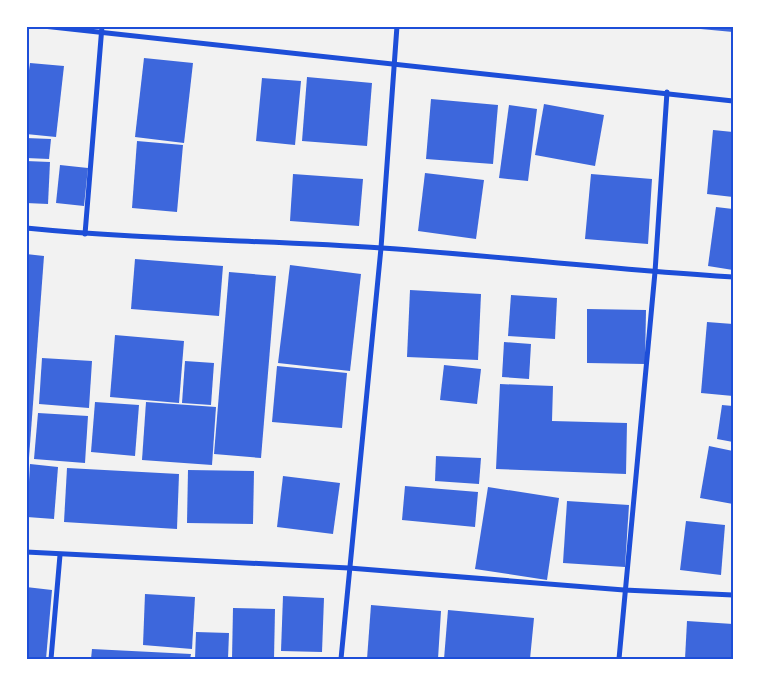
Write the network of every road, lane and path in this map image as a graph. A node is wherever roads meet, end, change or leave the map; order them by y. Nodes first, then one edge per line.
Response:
1 (43, 26) edge
2 (397, 26) edge
3 (102, 29) edge
4 (395, 63) junction
5 (667, 92) junction
6 (733, 101) edge
7 (26, 228) edge
8 (85, 234) junction
9 (381, 248) junction
10 (655, 272) junction
11 (733, 277) edge
12 (26, 552) edge
13 (60, 555) junction
14 (349, 568) junction
15 (624, 590) junction
16 (733, 595) edge
17 (51, 659) edge
18 (341, 659) edge
19 (619, 659) edge

1 - 3 street
2 - 4 street
3 - 4 street
3 - 8 street
4 - 5 street
4 - 9 street
5 - 6 street
5 - 10 street
7 - 8 street
8 - 9 street
9 - 10 street
9 - 14 street
10 - 11 street
10 - 15 street
12 - 13 street
13 - 14 street
13 - 17 street
14 - 15 street
14 - 18 street
15 - 16 street
15 - 19 street

